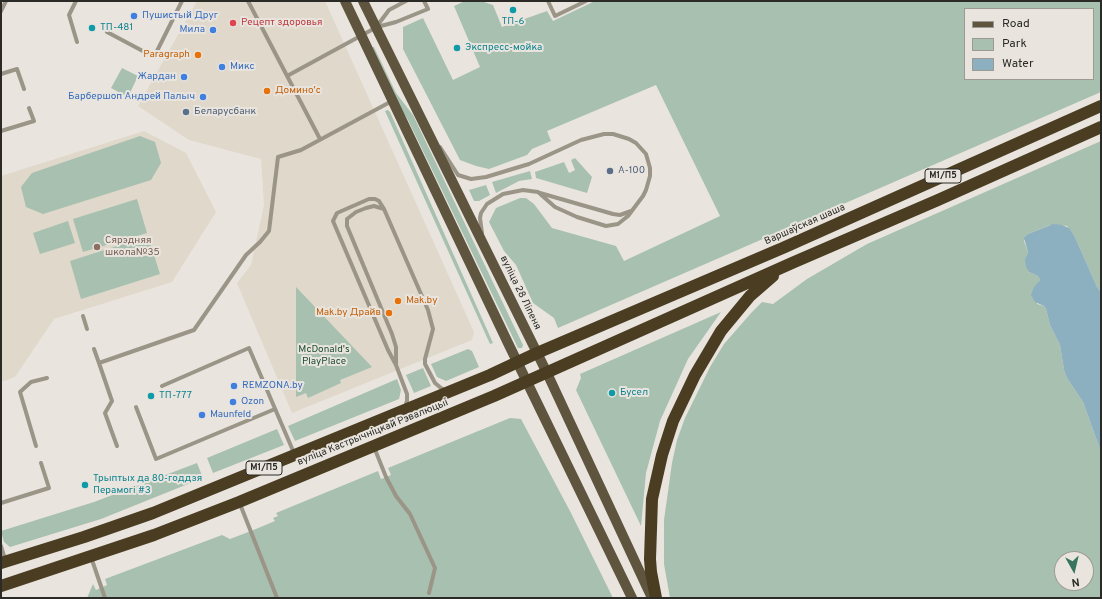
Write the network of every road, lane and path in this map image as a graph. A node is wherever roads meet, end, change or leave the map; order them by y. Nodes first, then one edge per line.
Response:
1 (6, 1) edge
2 (76, 1) edge
3 (182, 1) edge
4 (248, 1) edge
5 (345, 1) edge
6 (363, 1) edge
7 (406, 1) edge
8 (424, 1) edge
9 (548, 1) edge
10 (586, 1) edge
11 (1, 11) edge
12 (376, 28) junction
13 (107, 32) dead end
14 (362, 35) junction
15 (77, 42) dead end
16 (1, 74) edge
17 (287, 76) junction
18 (24, 89) dead end
19 (392, 101) junction
20 (1101, 106) edge
21 (29, 108) dead end
22 (1101, 127) edge
23 (1, 131) edge
24 (429, 134) junction
25 (320, 139) junction
26 (538, 192) junction
27 (635, 207) junction
28 (384, 209) junction
29 (792, 263) junction
30 (496, 271) junction
31 (83, 316) dead end
32 (88, 329) dead end
33 (94, 349) dead end
34 (536, 353) junction
35 (518, 362) junction
36 (99, 363) junction
37 (396, 365) junction
38 (546, 373) junction
39 (47, 378) dead end
40 (528, 382) junction
41 (162, 386) dead end
42 (449, 392) junction
43 (136, 407) dead end
44 (275, 409) junction
45 (403, 410) junction
46 (36, 446) dead end
47 (117, 446) dead end
48 (374, 446) junction
49 (295, 455) junction
50 (41, 463) dead end
51 (239, 502) junction
52 (1, 503) edge
53 (1, 546) edge
54 (91, 557) junction
55 (4, 562) edge
56 (1, 586) edge
57 (429, 593) dead end
58 (105, 598) edge
59 (277, 598) edge
60 (632, 598) edge
61 (652, 598) edge
62 (656, 598) edge

1 - 11 lane
2 - 15 lane
3 - 13 lane
4 - 17 lane
5 - 14 main road
6 - 12 main road, вуліца 28 Ліпеня
7 - 12 lane
8 - 12 lane
9 - 10 lane
12 - 14 lane
12 - 24 main road, вуліца 28 Ліпеня
14 - 17 lane
14 - 19 main road
16 - 18 lane
17 - 25 lane
19 - 25 lane
19 - 35 main road
20 - 34 highway, Варшаўская шаша / М1/П5
21 - 23 lane
22 - 29 highway, М1/П5
24 - 27 lane
24 - 30 main road, вуліца 28 Ліпеня
25 - 36 lane
26 - 27 lane
26 - 27 lane
26 - 30 lane
28 - 37 lane
28 - 37 lane
28 - 42 lane
29 - 38 highway, М1/П5
29 - 62 highway
30 - 34 main road, вуліца 28 Ліпеня
31 - 32 lane
33 - 36 lane
34 - 35 highway, Варшаўская шаша / М1/П5
34 - 38 main road, вуліца 28 Ліпеня
35 - 40 main road
35 - 42 highway, вуліца Кастрычніцкай Рэвалюцыі / М1/П5
36 - 47 lane
37 - 45 lane
38 - 40 highway, М1/П5
38 - 61 main road, вуліца 28 Ліпеня
39 - 46 lane
40 - 48 highway, вуліца Кастрычніцкай Рэвалюцыі / М1/П5
40 - 60 main road
41 - 44 lane
42 - 45 highway, вуліца Кастрычніцкай Рэвалюцыі / М1/П5
43 - 44 lane
44 - 49 lane
45 - 49 highway, вуліца Кастрычніцкай Рэвалюцыі / М1/П5
48 - 51 highway, вуліца Кастрычніцкай Рэвалюцыі / М1/П5
48 - 57 lane
49 - 55 highway, вуліца Кастрычніцкай Рэвалюцыі / М1/П5
50 - 52 lane
51 - 54 highway, вуліца Кастрычніцкай Рэвалюцыі / М1/П5
51 - 59 lane
53 - 55 lane
54 - 56 highway, вуліца Кастрычніцкай Рэвалюцыі / М1/П5
54 - 58 lane

